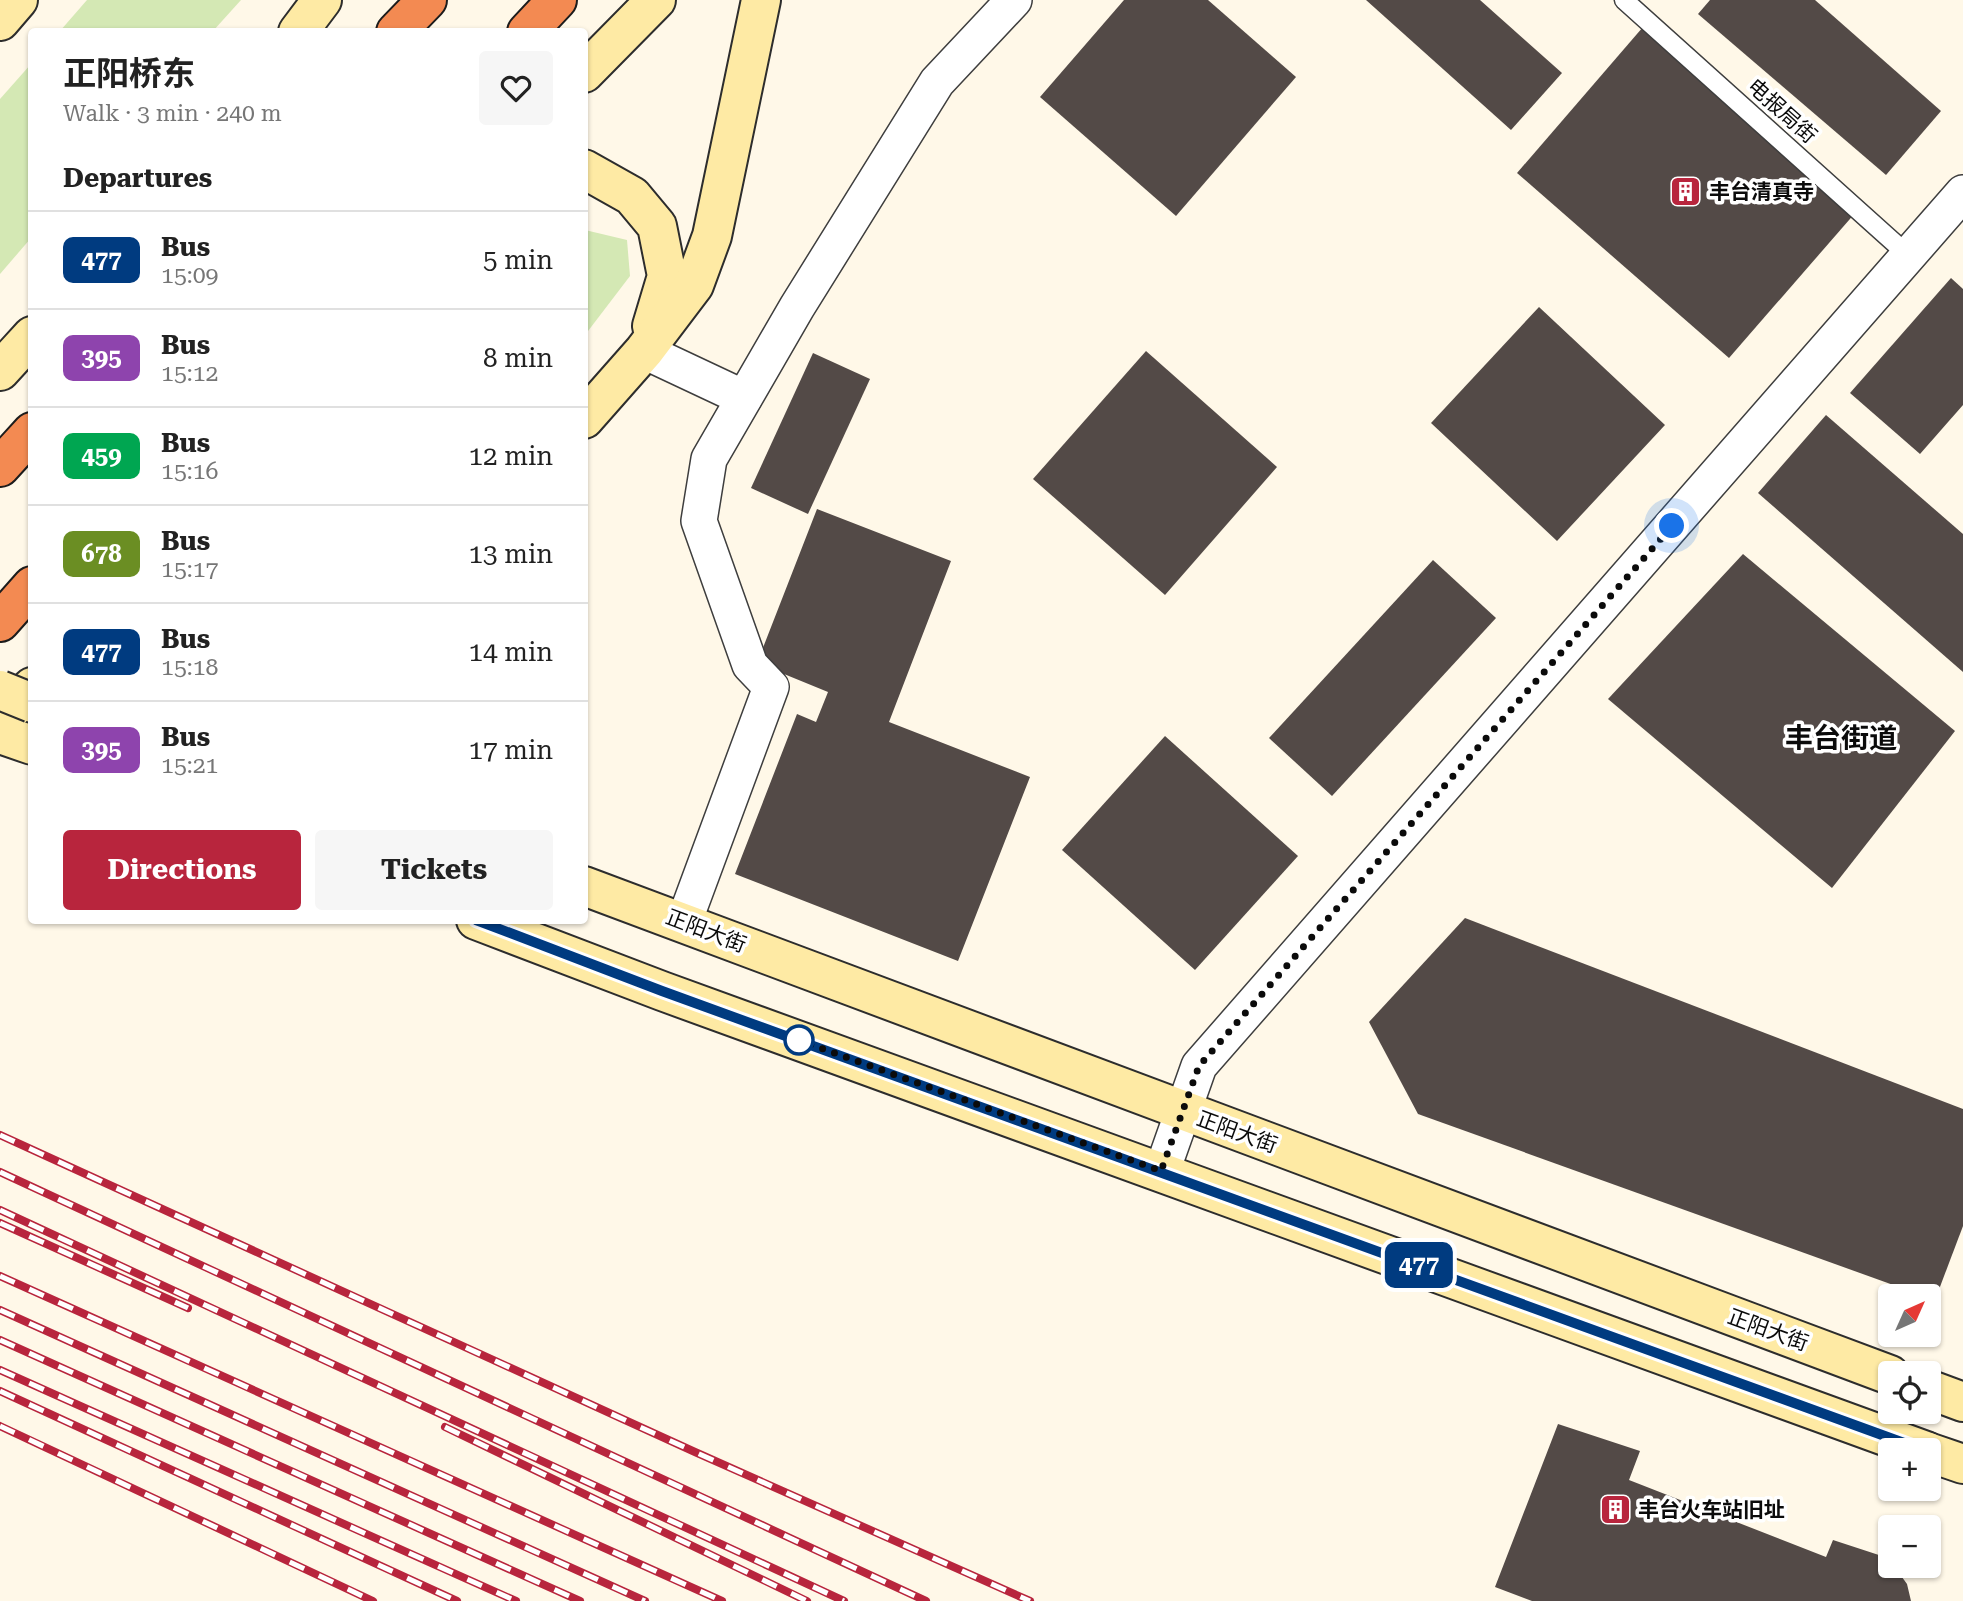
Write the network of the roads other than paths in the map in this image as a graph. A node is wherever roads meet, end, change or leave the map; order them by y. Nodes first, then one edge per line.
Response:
1 (18, 0) edge
2 (322, 0) edge
3 (427, 0) edge
4 (557, 0) edge
5 (656, 0) edge
6 (761, 0) edge
7 (1014, 0) edge
8 (1624, 0) edge
9 (0, 21) edge
10 (301, 28) edge
11 (400, 28) edge
12 (531, 28) edge
13 (588, 70) edge
14 (588, 171) edge
15 (1963, 193) edge
16 (1909, 256) junction
17 (28, 340) edge
18 (644, 351) junction
19 (0, 372) edge
20 (744, 398) junction
21 (588, 414) edge
22 (28, 436) edge
23 (0, 467) edge
24 (28, 590) edge
25 (0, 622) edge
26 (0, 691) edge
27 (28, 691) edge
28 (28, 702) edge
29 (0, 722) edge
30 (0, 734) edge
31 (28, 744) edge
32 (588, 887) edge
33 (684, 922) junction
34 (486, 924) edge
35 (1182, 1111) junction
36 (1161, 1171) junction
37 (1878, 1371) edge
38 (1941, 1394) edge
39 (1963, 1402) edge
40 (1891, 1438) edge
41 (1941, 1456) edge
42 (1963, 1464) edge

1 - 9 main road
2 - 10 main road
3 - 11 highway
4 - 12 highway
5 - 13 main road
6 - 18 main road
7 - 20 street
8 - 16 lane, 电报局街
14 - 18 main road
15 - 16 street
16 - 35 street
17 - 19 main road
18 - 20 street
18 - 21 main road
20 - 33 street
22 - 23 highway
24 - 25 highway
26 - 28 main road, bridge
27 - 29 main road
30 - 31 main road
32 - 33 main road, 正阳大街
33 - 35 main road, 正阳大街
34 - 36 main road
35 - 36 street
35 - 37 main road, 正阳大街
36 - 40 main road
38 - 39 main road
41 - 42 main road

